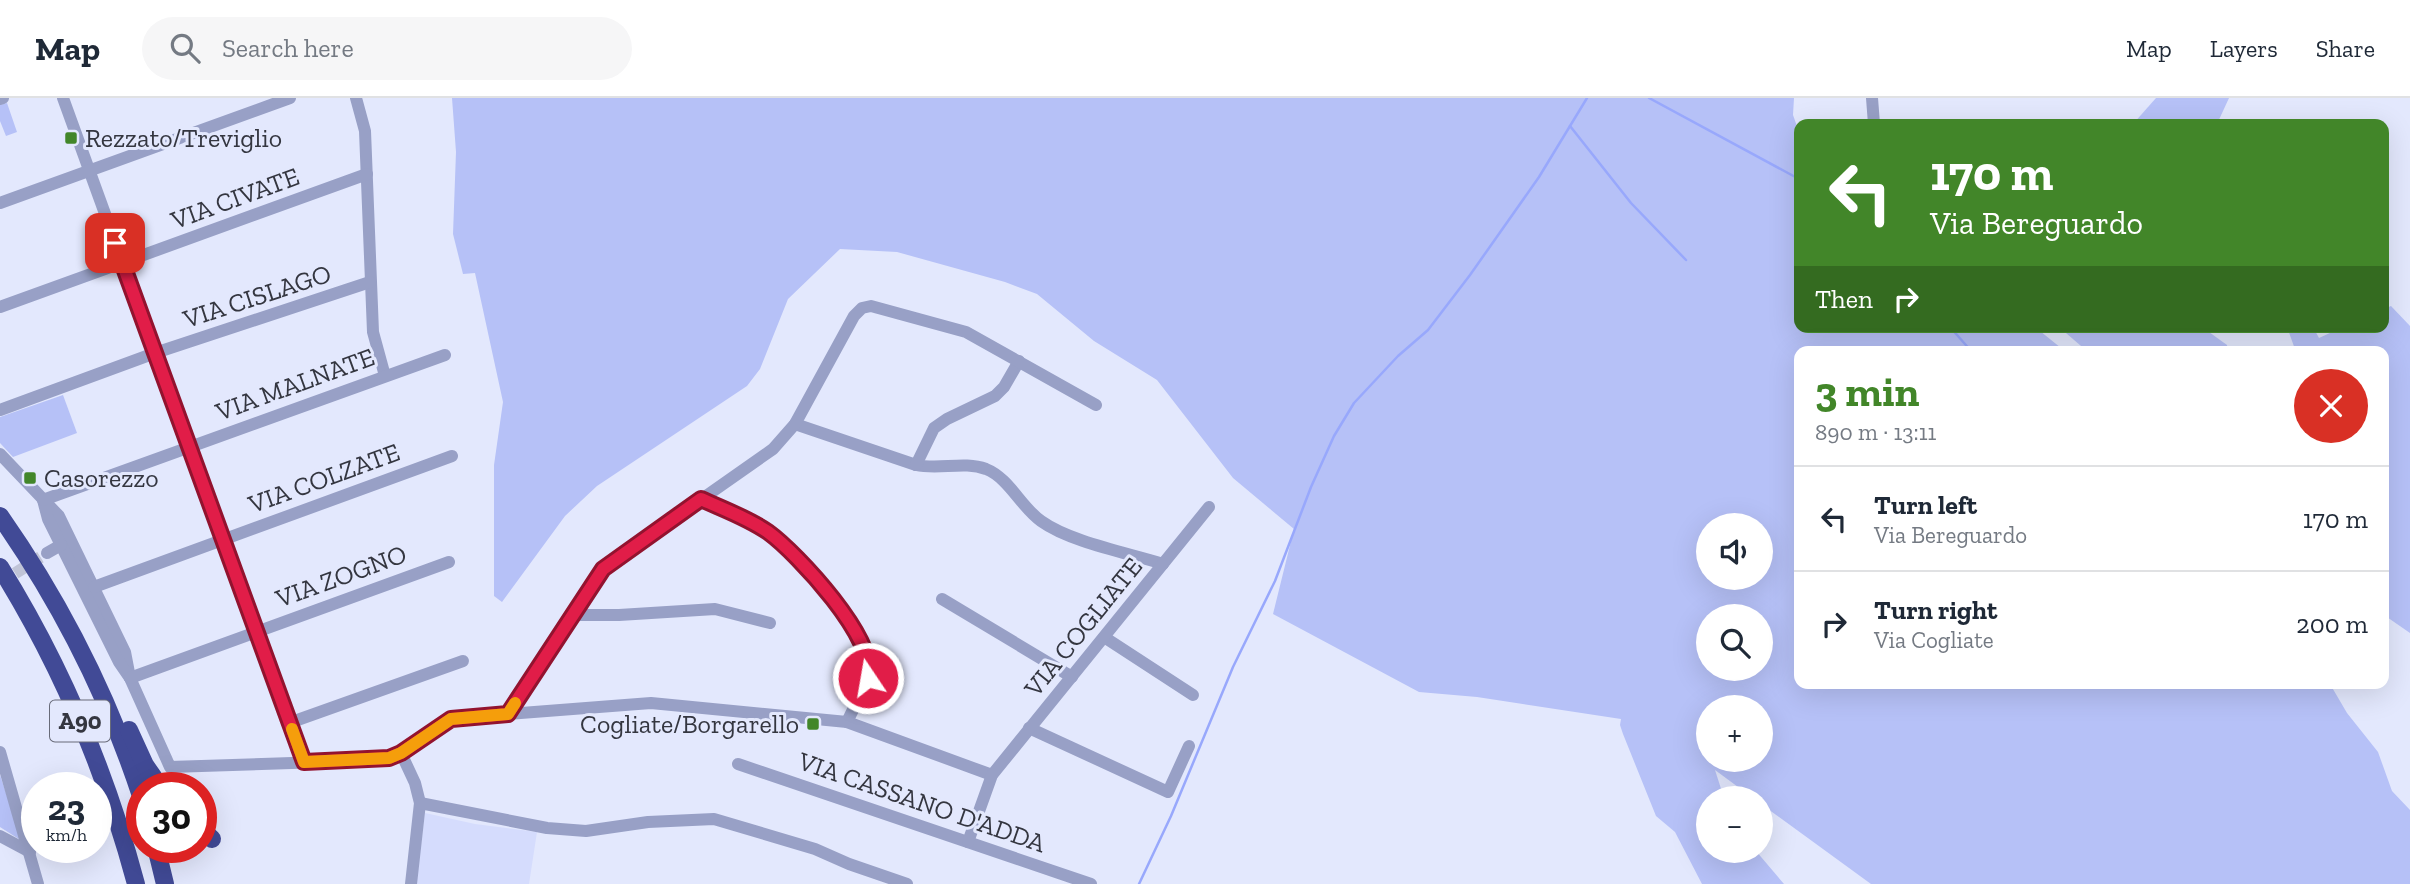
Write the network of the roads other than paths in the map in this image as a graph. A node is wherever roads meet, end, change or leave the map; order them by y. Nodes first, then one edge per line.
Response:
1 (62, 98) edge
2 (290, 98) edge
3 (356, 98) edge
4 (1872, 98) edge
5 (1874, 119) edge
6 (89, 170) junction
7 (367, 174) junction
8 (0, 203) edge
9 (122, 263) junction
10 (370, 282) junction
11 (0, 307) edge
12 (155, 354) junction
13 (445, 355) dead end
14 (1019, 361) junction
15 (385, 376) junction
16 (1096, 405) dead end
17 (0, 410) edge
18 (795, 424) junction
19 (190, 447) junction
20 (0, 454) edge
21 (452, 456) dead end
22 (916, 466) junction
23 (701, 499) junction
24 (43, 500) junction
25 (1209, 507) dead end
26 (0, 516) edge
27 (222, 539) junction
28 (61, 545) junction
29 (47, 553) tunnel mouth
30 (449, 562) dead end
31 (1163, 564) junction
32 (0, 567) edge
33 (94, 587) junction
34 (942, 599) dead end
35 (572, 615) junction
36 (771, 623) dead end
37 (256, 632) junction
38 (75, 637) junction
39 (1104, 637) junction
40 (463, 661) dead end
41 (1072, 677) junction
42 (130, 678) junction
43 (1193, 695) dead end
44 (508, 714) junction
45 (847, 722) junction
46 (289, 723) junction
47 (1029, 728) junction
48 (1189, 746) dead end
49 (0, 752) edge
50 (401, 753) junction
51 (304, 762) junction
52 (738, 764) dead end
53 (132, 772) edge
54 (150, 772) edge
55 (992, 775) junction
56 (420, 803) junction
57 (21, 822) edge
58 (0, 836) edge
59 (968, 842) junction
60 (21, 847) edge
61 (33, 863) edge
62 (159, 863) edge
63 (869, 878) edge
64 (38, 884) edge
65 (136, 884) edge
66 (164, 884) edge
67 (411, 884) edge
68 (907, 884) edge
69 (1091, 884) edge

1 - 6 street
2 - 6 street
3 - 7 street
4 - 5 street
6 - 8 street
6 - 9 street
7 - 9 street, VIA CIVATE
7 - 10 street
9 - 11 street, VIA CIVATE
9 - 12 street
10 - 12 street, VIA CISLAGO
10 - 15 street
12 - 17 street, VIA CISLAGO
12 - 19 street
13 - 15 street, VIA MALNATE
14 - 16 street
14 - 18 street
14 - 22 street
15 - 19 street, VIA MALNATE
18 - 22 street
18 - 23 street
19 - 24 street, VIA MALNATE
19 - 27 street
20 - 24 street
21 - 27 street, VIA COLZATE
22 - 31 street
23 - 35 street
23 - 45 street
24 - 28 street
24 - 33 street
25 - 31 street, VIA COGLIATE
26 - 38 highway, A90
27 - 33 street, VIA COLZATE
27 - 37 street
28 - 29 street
28 - 42 street
30 - 37 street, VIA ZOGNO
31 - 39 street, VIA COGLIATE
32 - 65 highway, A90
33 - 42 street
34 - 41 street
35 - 36 street
35 - 44 street
37 - 42 street, VIA ZOGNO
37 - 46 street
38 - 53 highway, A90
38 - 54 highway
39 - 41 street, VIA COGLIATE
39 - 43 street
40 - 46 street
41 - 47 street, VIA COGLIATE
42 - 51 street
44 - 45 street
44 - 50 street
45 - 55 street
46 - 51 street
47 - 48 street
47 - 55 street, VIA COGLIATE
49 - 57 street
50 - 51 street
50 - 56 street
52 - 59 street, VIA CASSANO D'ADDA
55 - 59 street, VIA COGLIATE
56 - 63 street
56 - 67 street
58 - 60 street
59 - 69 street, VIA CASSANO D'ADDA
61 - 64 street
62 - 66 highway
63 - 68 street

